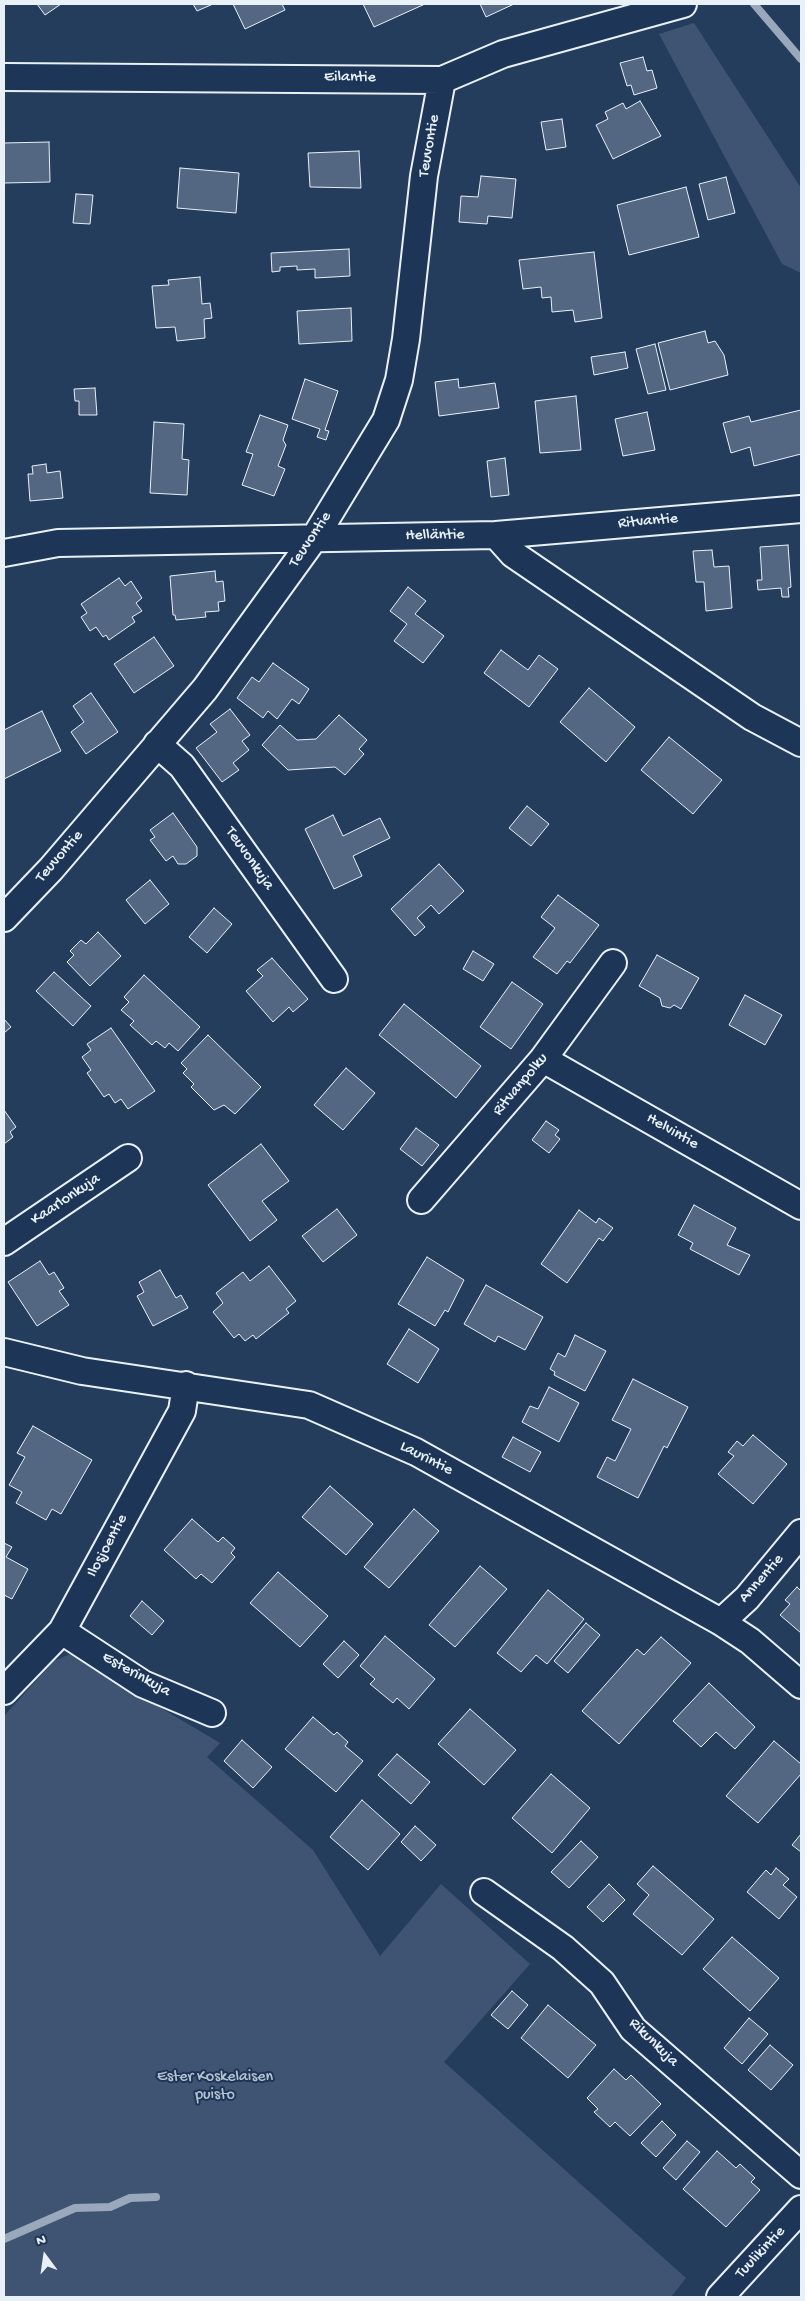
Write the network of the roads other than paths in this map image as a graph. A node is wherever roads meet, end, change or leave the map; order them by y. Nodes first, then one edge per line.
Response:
1 (683, 4) edge
2 (4, 77) edge
3 (442, 80) junction
4 (801, 509) edge
5 (496, 535) junction
6 (315, 538) junction
7 (4, 553) edge
8 (801, 743) edge
9 (157, 744) junction
10 (4, 918) edge
11 (613, 963) dead end
12 (334, 979) dead end
13 (543, 1059) junction
14 (128, 1158) dead end
15 (421, 1200) dead end
16 (801, 1206) edge
17 (4, 1242) edge
18 (4, 1352) edge
19 (186, 1385) junction
20 (801, 1533) edge
21 (721, 1622) junction
22 (62, 1631) junction
23 (801, 1685) edge
24 (4, 1691) edge
25 (212, 1714) dead end
26 (484, 1892) dead end
27 (801, 2175) edge
28 (801, 2209) edge
29 (720, 2297) edge

1 - 3 street, Eilantie
2 - 3 street, Eilantie
3 - 6 street, Teuvontie
4 - 5 street, Ritvantie
5 - 6 street, Helläntie
5 - 8 street
6 - 7 street, Helläntie
6 - 9 street, Teuvontie
9 - 10 street, Teuvontie
9 - 12 street, Teuvonkuja
11 - 13 street, Ritvanpolku
13 - 15 street, Ritvanpolku
13 - 16 street, Helvintie
14 - 17 street, Kaarlonkuja
18 - 19 street, Laurintie
19 - 21 street, Laurintie
19 - 22 street, Ilosjoentie
20 - 21 street, Annentie
21 - 23 street, Laurintie
22 - 24 street, Ilosjoentie
22 - 25 street, Esterinkuja
26 - 27 street, Rikunkuja
28 - 29 street, Tuulikintie

